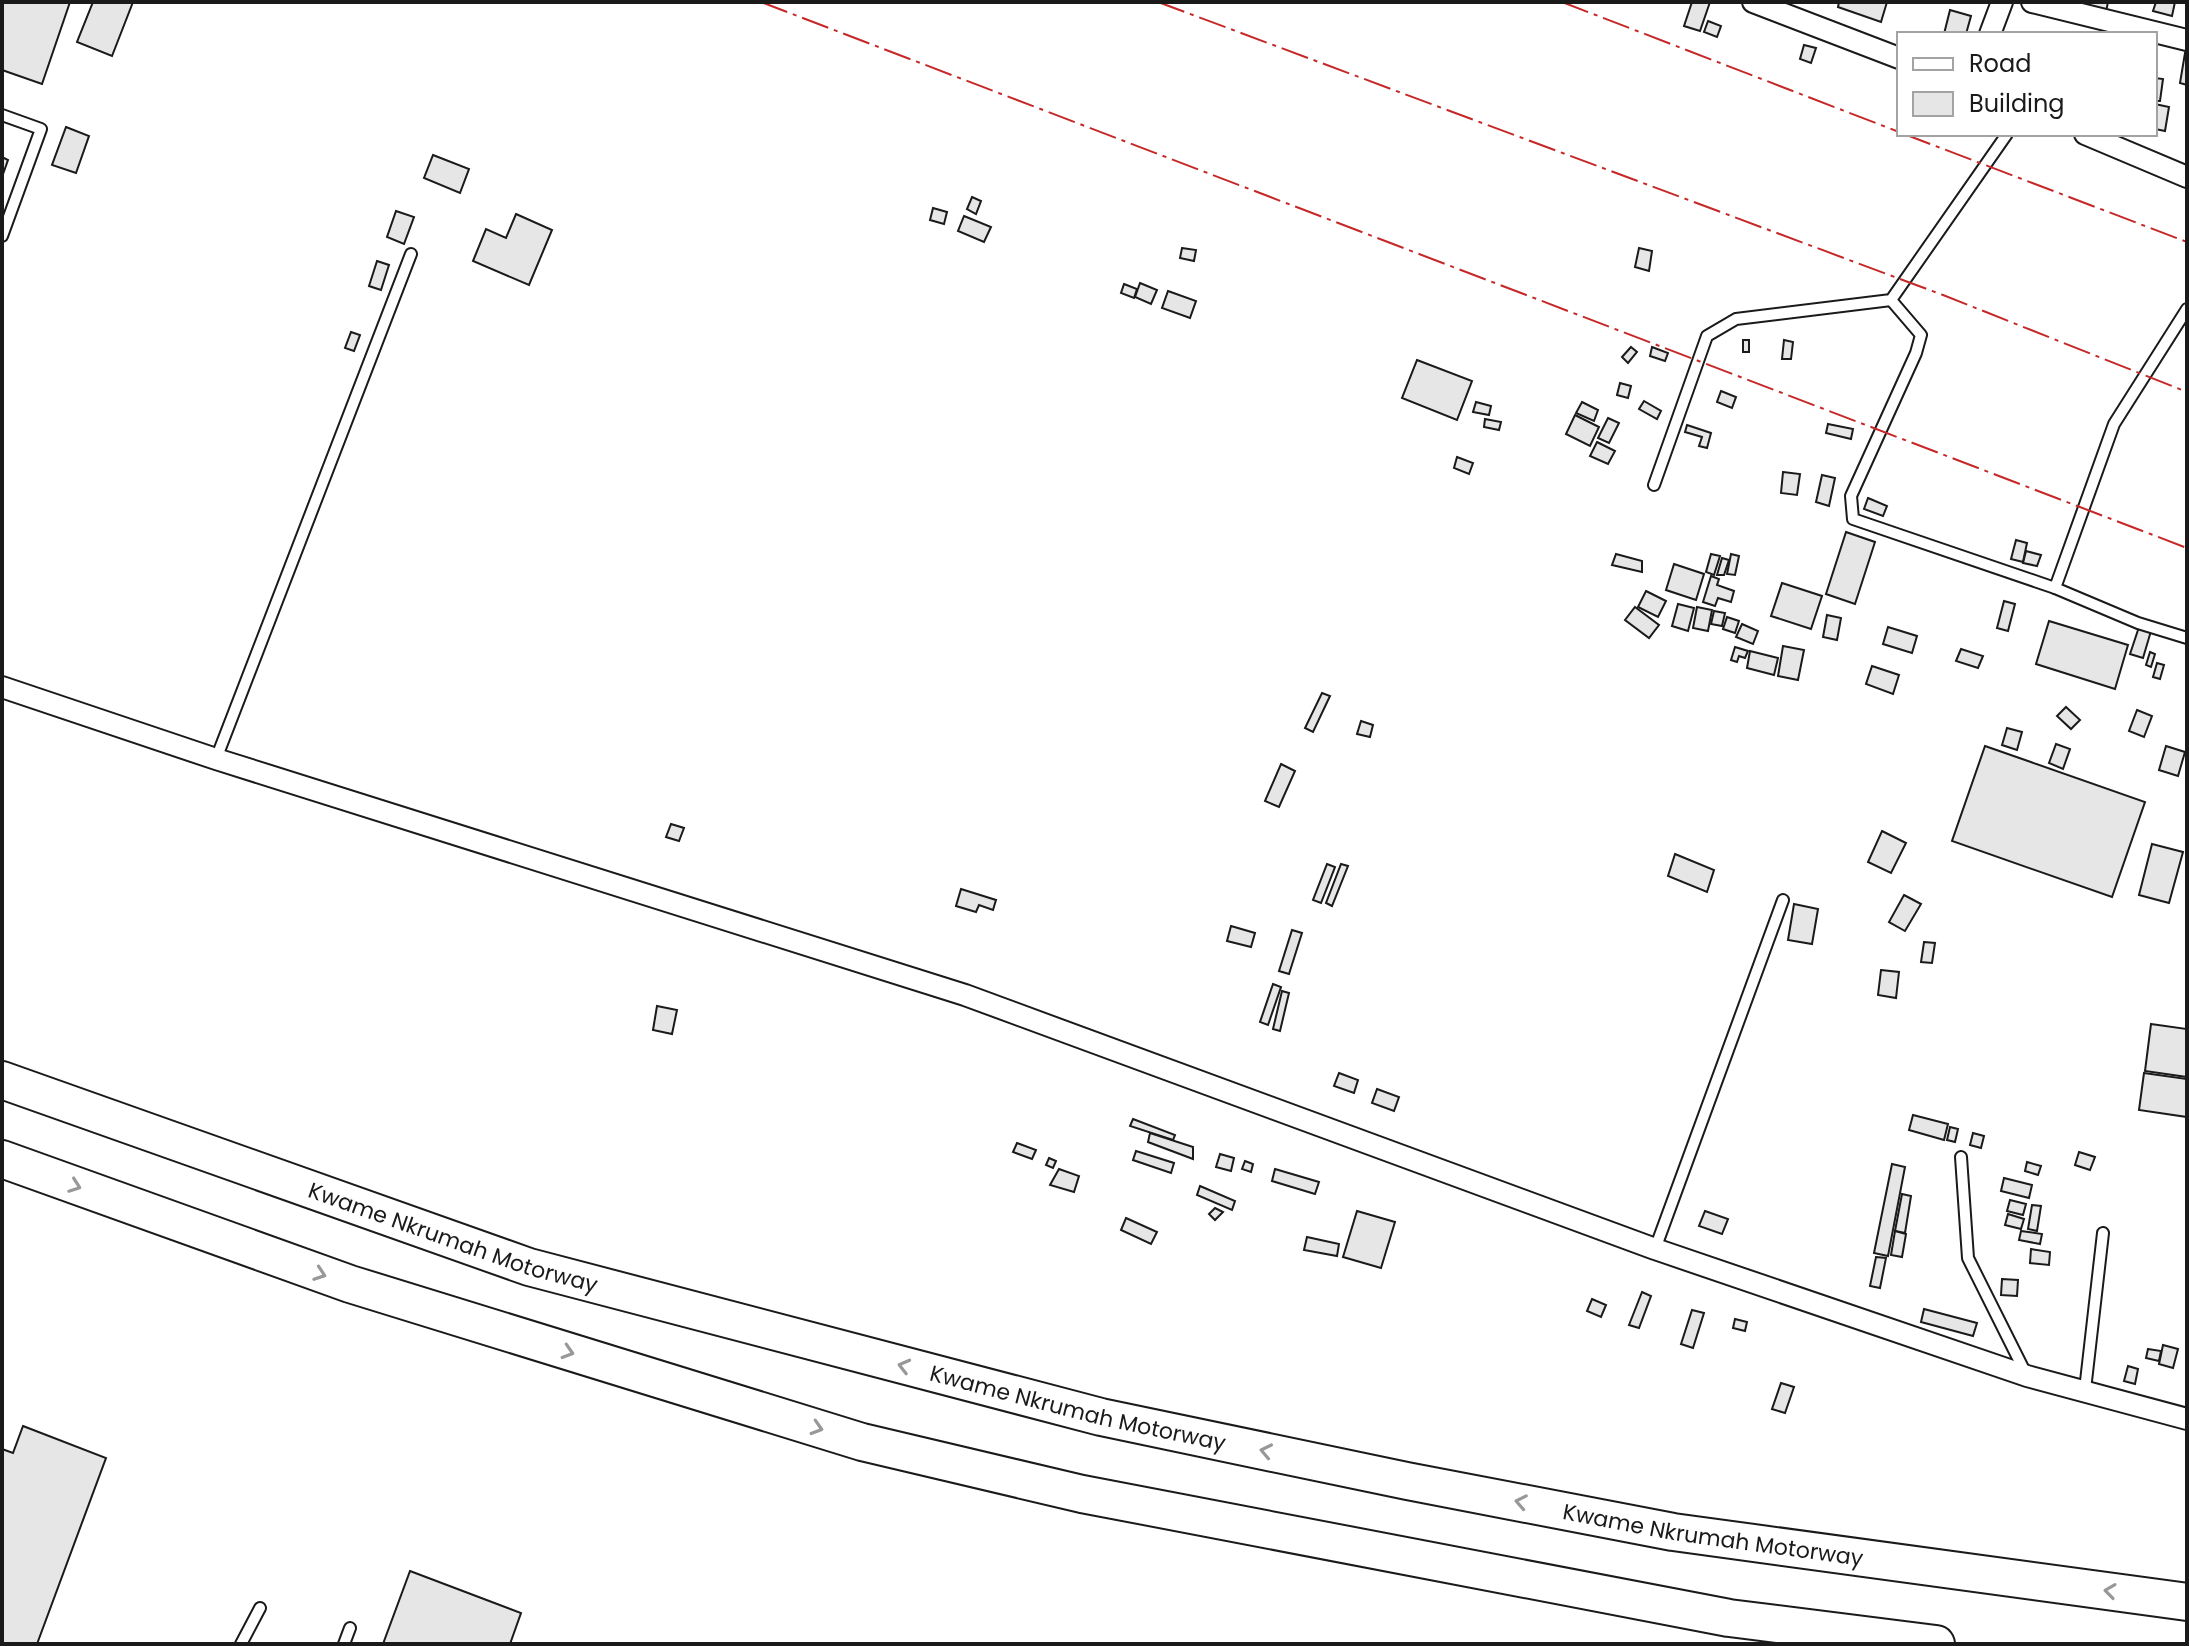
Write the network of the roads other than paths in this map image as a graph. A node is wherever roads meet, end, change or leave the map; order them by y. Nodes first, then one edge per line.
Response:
1 (1753, 2) edge
2 (2002, 2) edge
3 (2032, 2) edge
4 (1991, 32) edge
5 (2154, 32) edge
6 (2157, 33) edge
7 (2187, 40) edge
8 (1897, 57) edge
9 (2, 115) edge
10 (2006, 136) edge
11 (2090, 136) edge
12 (2187, 177) edge
13 (2, 236) edge
14 (411, 254) dead end
15 (1891, 300) junction
16 (2187, 309) edge
17 (1654, 485) dead end
18 (2055, 588) junction
19 (2187, 638) edge
20 (2, 687) edge
21 (216, 759) junction
22 (1783, 900) dead end
23 (2, 1080) edge
24 (1961, 1157) dead end
25 (2, 1159) edge
26 (2103, 1233) dead end
27 (1655, 1249) junction
28 (2027, 1376) junction
29 (2085, 1390) junction
30 (2187, 1419) edge
31 (2187, 1602) edge
32 (260, 1608) dead end
33 (350, 1628) dead end
34 (241, 1644) edge
35 (344, 1644) edge
36 (1936, 1644) edge

1 - 8 street
2 - 4 street
3 - 5 street
6 - 7 street
9 - 13 lane
10 - 15 lane
11 - 12 street
14 - 21 lane
15 - 17 lane
15 - 18 lane
16 - 18 lane
18 - 19 lane
20 - 21 street
21 - 27 street
22 - 27 lane
31 -> 23 highway, Kwame Nkrumah Motorway
24 - 28 lane
25 -> 36 highway
26 - 29 lane
27 - 28 street
28 - 29 street
29 - 30 street
32 - 34 lane
33 - 35 lane

